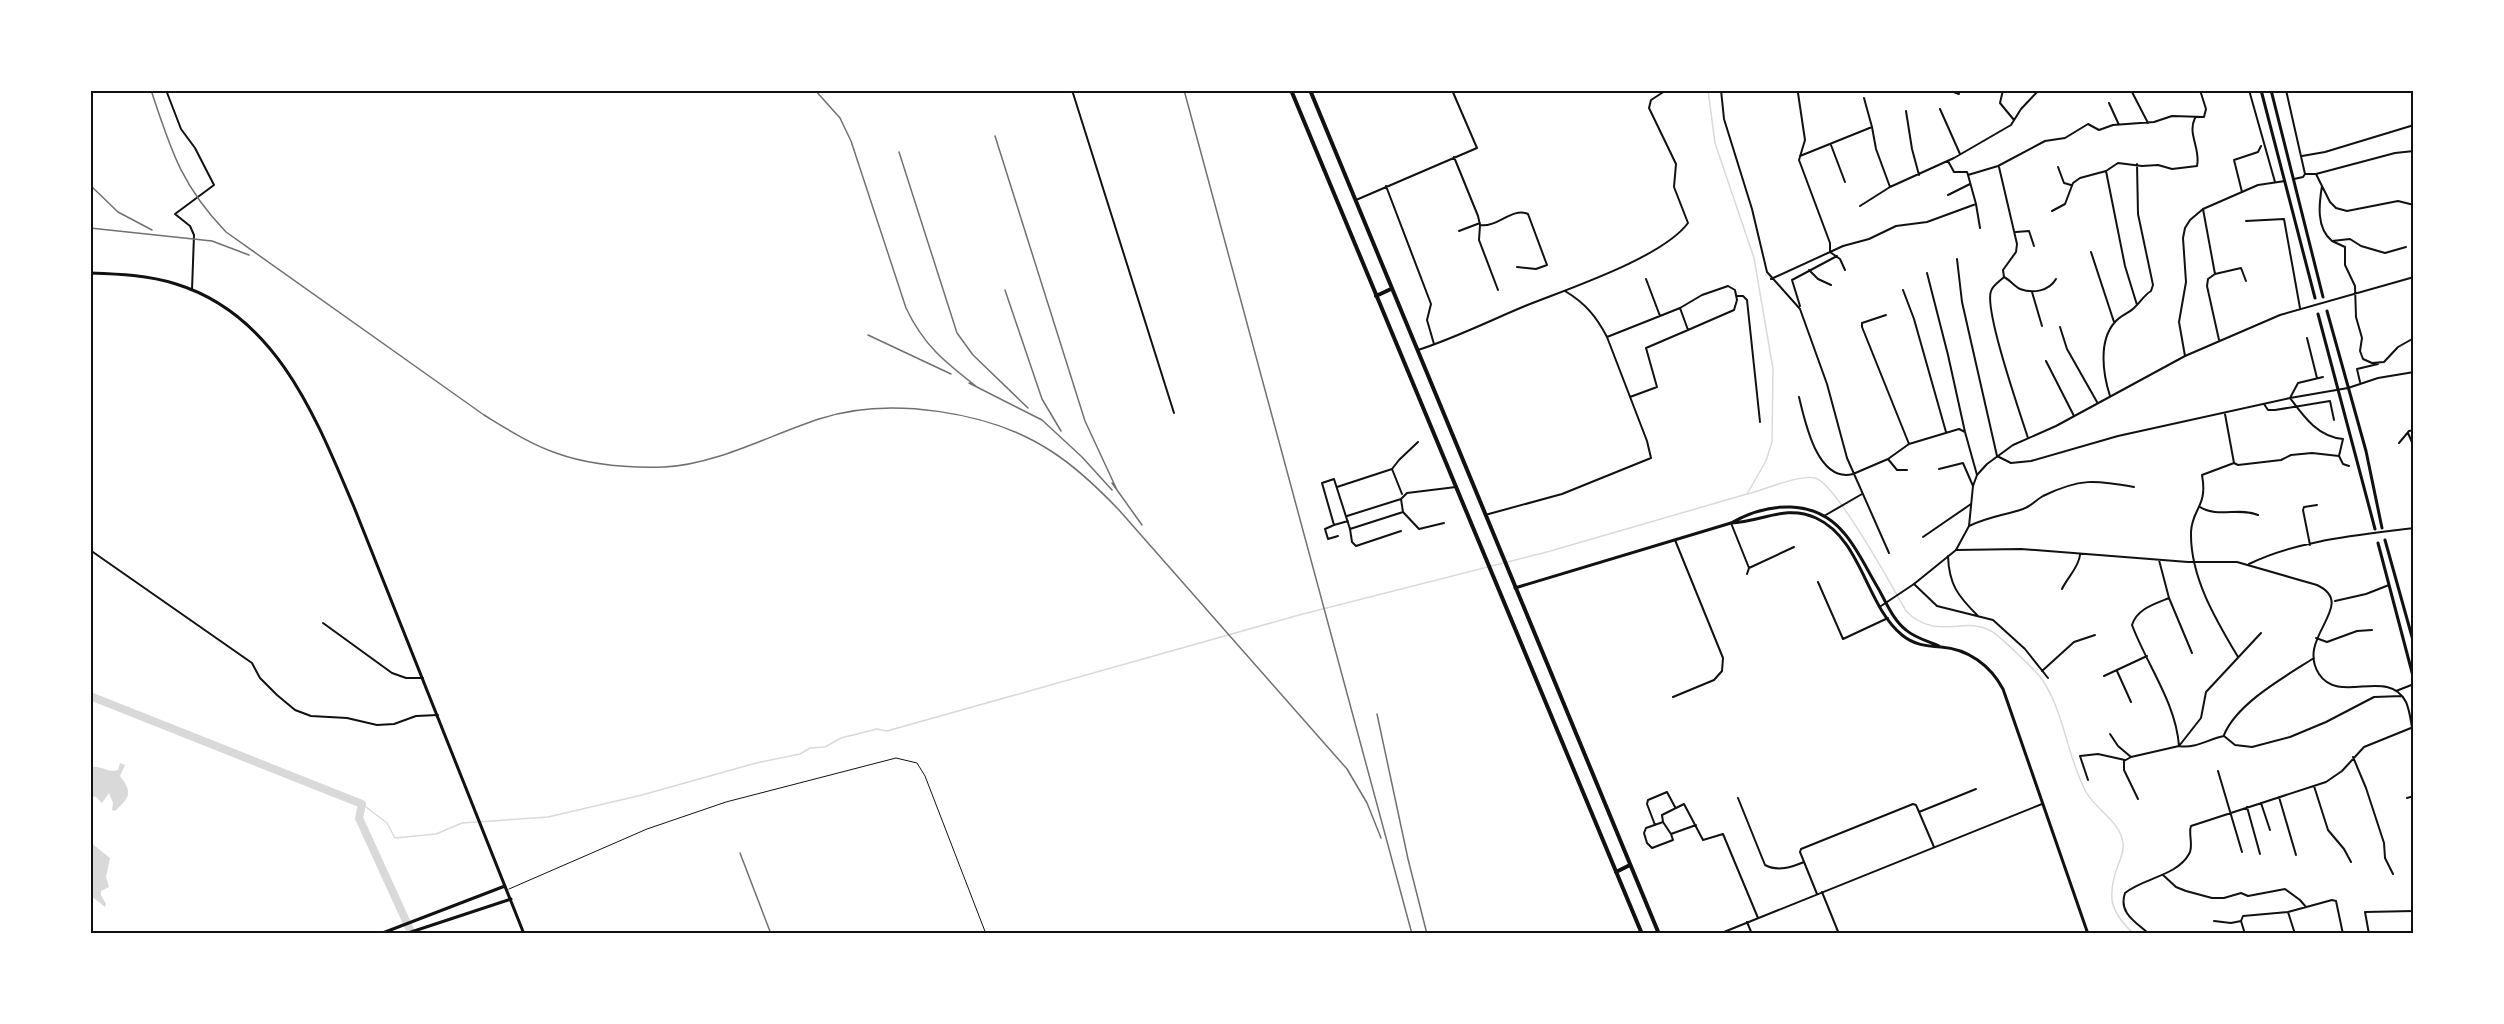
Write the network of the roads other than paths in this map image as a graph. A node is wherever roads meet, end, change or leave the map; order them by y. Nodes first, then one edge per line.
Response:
1 (166, 90) edge
2 (1072, 90) edge
3 (1291, 90) edge
4 (1310, 90) edge
5 (1452, 90) edge
6 (1721, 90) edge
7 (1795, 90) edge
8 (1802, 90) edge
9 (1948, 90) edge
10 (2003, 90) edge
11 (2039, 90) edge
12 (2200, 90) edge
13 (2248, 90) edge
14 (2260, 90) edge
15 (2271, 90) edge
16 (2286, 90) edge
17 (1665, 91) edge
18 (2132, 92) dead end
19 (1798, 93) junction
20 (1959, 94) dead end
21 (1864, 98) dead end
22 (2109, 103) dead end
23 (1940, 109) dead end
24 (1906, 111) dead end
25 (2195, 117) junction
26 (2014, 120) junction
27 (2148, 123) junction
28 (2414, 125) edge
29 (2119, 126) junction
30 (1872, 127) junction
31 (1831, 145) junction
32 (2261, 146) dead end
33 (2414, 152) edge
34 (1960, 154) junction
35 (1800, 156) junction
36 (2302, 156) junction
37 (1454, 158) junction
38 (1948, 160) junction
39 (2137, 164) junction
40 (1998, 166) junction
41 (2058, 166) dead end
42 (2106, 171) junction
43 (2306, 174) junction
44 (2316, 174) junction
45 (1919, 175) junction
46 (1968, 175) junction
47 (2294, 179) junction
48 (2285, 181) junction
49 (1845, 182) dead end
50 (2276, 182) junction
51 (1970, 184) junction
52 (2071, 185) junction
53 (1386, 186) junction
54 (2322, 186) junction
55 (1890, 187) junction
56 (2242, 192) junction
57 (1948, 195) dead end
58 (1356, 200) junction
59 (1976, 204) junction
60 (2414, 205) edge
61 (1860, 206) dead end
62 (2203, 208) junction
63 (2052, 211) dead end
64 (2246, 221) dead end
65 (1480, 224) junction
66 (1980, 228) dead end
67 (1459, 231) dead end
68 (2016, 232) junction
69 (2332, 241) junction
70 (2034, 246) dead end
71 (2406, 247) dead end
72 (1830, 252) junction
73 (2091, 252) dead end
74 (1837, 256) junction
75 (1957, 259) dead end
76 (1516, 267) dead end
77 (1809, 270) junction
78 (1845, 270) dead end
79 (90, 273) edge
80 (1927, 273) dead end
81 (2215, 274) junction
82 (2004, 277) junction
83 (2414, 277) edge
84 (1646, 279) dead end
85 (1772, 279) junction
86 (2056, 279) dead end
87 (2246, 281) dead end
88 (1831, 285) dead end
89 (1391, 289) junction
90 (192, 290) junction
91 (1498, 290) dead end
92 (1903, 290) dead end
93 (1565, 291) junction
94 (2032, 292) junction
95 (2354, 295) junction
96 (1376, 296) junction
97 (1737, 296) junction
98 (2323, 297) dead end
99 (2315, 298) dead end
100 (2137, 306) junction
101 (1680, 308) junction
102 (1800, 309) junction
103 (2300, 309) junction
104 (2327, 310) dead end
105 (2318, 314) dead end
106 (1886, 315) dead end
107 (1660, 316) junction
108 (2114, 322) junction
109 (2042, 326) dead end
110 (2060, 327) dead end
111 (1688, 330) junction
112 (1607, 337) junction
113 (2307, 338) dead end
114 (2414, 338) edge
115 (2219, 340) junction
116 (1434, 345) junction
117 (1417, 350) junction
118 (2185, 356) junction
119 (2046, 361) dead end
120 (2384, 362) junction
121 (2414, 372) edge
122 (2323, 377) dead end
123 (2317, 378) junction
124 (2360, 382) junction
125 (2348, 388) junction
126 (2339, 390) junction
127 (2110, 396) junction
128 (1630, 397) junction
129 (1799, 397) dead end
130 (2290, 398) junction
131 (2097, 402) junction
132 (2264, 404) junction
133 (2296, 407) junction
134 (1174, 412) dead end
135 (2225, 414) junction
136 (2074, 417) junction
137 (2334, 420) dead end
138 (1760, 422) dead end
139 (2414, 430) edge
140 (1946, 432) junction
141 (1965, 432) junction
142 (2408, 433) junction
143 (2028, 438) junction
144 (1418, 442) dead end
145 (2399, 443) dead end
146 (1909, 444) junction
147 (2414, 447) edge
148 (1997, 456) junction
149 (2339, 456) junction
150 (1888, 459) junction
151 (2234, 463) junction
152 (2349, 466) dead end
153 (1939, 469) dead end
154 (1392, 470) junction
155 (1906, 470) dead end
156 (1853, 474) junction
157 (1977, 475) junction
158 (1973, 486) junction
159 (1337, 487) junction
160 (1456, 487) junction
161 (2134, 487) dead end
162 (1862, 494) junction
163 (1403, 495) junction
164 (1401, 499) junction
165 (1971, 504) junction
166 (2317, 505) dead end
167 (2200, 507) junction
168 (1403, 512) junction
169 (1485, 515) junction
170 (2258, 515) dead end
171 (1346, 516) junction
172 (1824, 516) junction
173 (1348, 521) junction
174 (1731, 522) junction
175 (1444, 523) dead end
176 (1334, 525) junction
177 (1969, 526) junction
178 (2382, 528) dead end
179 (2414, 528) edge
180 (1350, 529) junction
181 (2375, 529) dead end
182 (1401, 531) dead end
183 (1338, 536) dead end
184 (1923, 537) dead end
185 (1675, 539) junction
186 (2385, 540) dead end
187 (2378, 543) dead end
188 (2310, 545) junction
189 (1794, 548) dead end
190 (90, 550) edge
191 (1956, 550) junction
192 (1889, 553) dead end
193 (2080, 555) junction
194 (1948, 556) junction
195 (2159, 560) junction
196 (2194, 562) junction
197 (2248, 564) junction
198 (1749, 568) junction
199 (1746, 574) dead end
200 (1818, 582) dead end
201 (1914, 584) junction
202 (2389, 585) junction
203 (1515, 588) junction
204 (2062, 590) dead end
205 (2169, 598) junction
206 (2333, 602) junction
207 (1886, 603) junction
208 (1881, 606) junction
209 (1979, 617) junction
210 (1888, 618) junction
211 (323, 623) dead end
212 (2372, 630) dead end
213 (2261, 633) dead end
214 (2095, 635) dead end
215 (2316, 638) junction
216 (2414, 644) edge
217 (1941, 647) junction
218 (2192, 653) dead end
219 (2146, 656) junction
220 (2238, 658) junction
221 (2314, 658) junction
222 (2042, 671) junction
223 (2117, 671) junction
224 (2104, 676) dead end
225 (423, 678) junction
226 (2048, 678) dead end
227 (2414, 680) edge
228 (2414, 684) edge
229 (2396, 691) junction
230 (2402, 696) junction
231 (1672, 697) dead end
232 (2131, 702) dead end
233 (438, 715) junction
234 (2411, 728) junction
235 (2110, 734) dead end
236 (2224, 736) junction
237 (2414, 738) edge
238 (2179, 746) junction
239 (2131, 757) junction
240 (2353, 758) junction
241 (2125, 760) junction
242 (2218, 771) dead end
243 (2088, 780) dead end
244 (2314, 786) junction
245 (1976, 789) dead end
246 (2414, 796) edge
247 (2279, 797) junction
248 (1738, 798) dead end
249 (2407, 798) dead end
250 (2138, 799) dead end
251 (2261, 803) junction
252 (2043, 804) junction
253 (1675, 807) junction
254 (2247, 807) junction
255 (1919, 812) junction
256 (2230, 813) junction
257 (1663, 822) junction
258 (1655, 825) junction
259 (1696, 825) junction
260 (2270, 830) dead end
261 (1671, 834) junction
262 (1934, 847) junction
263 (2242, 852) dead end
264 (2260, 854) dead end
265 (2296, 855) dead end
266 (1804, 862) junction
267 (2351, 862) dead end
268 (1630, 865) junction
269 (1617, 872) junction
270 (2162, 874) junction
271 (2393, 874) dead end
272 (506, 888) junction
273 (1822, 892) junction
274 (1817, 894) junction
275 (511, 899) junction
276 (2306, 907) junction
277 (2413, 911) edge
278 (2288, 912) junction
279 (2414, 916) edge
280 (1758, 918) junction
281 (2214, 921) dead end
282 (2241, 921) junction
283 (1748, 922) junction
284 (380, 934) edge
285 (405, 934) edge
286 (524, 934) edge
287 (986, 934) edge
288 (1642, 934) edge
289 (1659, 934) edge
290 (1719, 934) edge
291 (1752, 934) edge
292 (1839, 934) edge
293 (2088, 934) edge
294 (2149, 934) edge
295 (2245, 934) edge
296 (2295, 934) edge
297 (2343, 934) edge
298 (2369, 934) edge

1 - 90 street
2 - 134 street
3 - 96 highway
4 - 58 highway
5 - 37 street
6 - 85 street
7 - 19 street
8 - 19 street
9 - 20 street
10 - 26 street
11 - 26 street
12 - 25 street
13 - 50 street
14 - 48 main road
15 - 47 main road
16 - 36 street
17 - 93 street
18 - 27 street
19 - 35 street
21 - 30 street
22 - 29 street
23 - 34 street
24 - 45 street
25 - 27 street
25 - 39 street
26 - 34 street
27 - 29 street
28 - 36 street
29 - 40 street
30 - 31 street
30 - 55 street
31 - 35 street
31 - 49 street
32 - 56 street
33 - 44 street
34 - 38 street
35 - 72 street
36 - 43 street
37 - 53 street
37 - 65 street
38 - 45 street
38 - 46 street
39 - 42 street
39 - 100 street
40 - 46 street
40 - 68 street
41 - 52 street
42 - 52 street
42 - 100 street
43 - 44 street
43 - 47 street
44 - 54 street
45 - 55 street
46 - 51 street
47 - 98 main road
48 - 50 street
48 - 99 main road
50 - 56 street
51 - 57 street
51 - 59 street
52 - 63 street
53 - 58 street
53 - 116 street
54 - 60 street
54 - 69 street
55 - 61 street
56 - 62 street
58 - 89 highway
59 - 66 street
59 - 72 street
62 - 81 street
62 - 118 street
64 - 103 street
65 - 67 street
65 - 76 street
65 - 91 street
68 - 70 street
68 - 82 street
69 - 71 street
69 - 95 street
72 - 74 street
72 - 85 street
73 - 108 street
74 - 77 street
74 - 78 street
75 - 148 street
77 - 88 street
77 - 102 street
79 - 90 main road
80 - 141 street
81 - 87 street
81 - 115 street
82 - 94 street
82 - 143 street
83 - 95 street
84 - 107 street
85 - 102 street
86 - 94 street
89 - 96 highway
89 - 117 highway
90 - 225 main road
92 - 140 street
93 - 112 street
93 - 116 street
94 - 109 street
95 - 103 street
95 - 120 street
96 - 160 highway
97 - 101 street
97 - 111 street
97 - 138 street
100 - 108 street
101 - 107 street
101 - 111 street
102 - 156 street
103 - 115 street
104 - 125 main road
105 - 126 main road
106 - 146 street
107 - 112 street
108 - 127 street
110 - 131 street
111 - 128 street
112 - 128 street
113 - 123 street
114 - 120 street
115 - 118 street
116 - 117 street
117 - 169 highway
118 - 127 street
119 - 136 street
120 - 124 street
121 - 124 street
122 - 123 street
123 - 130 street
124 - 125 street
125 - 126 street
125 - 178 main road
126 - 130 street
126 - 181 main road
127 - 131 street
128 - 169 street
129 - 156 street
130 - 132 street
130 - 133 street
131 - 136 street
132 - 133 street
132 - 135 street
133 - 137 street
133 - 149 street
135 - 148 street
135 - 151 street
136 - 143 street
139 - 142 street
140 - 141 street
140 - 146 street
141 - 157 street
142 - 145 street
142 - 147 street
143 - 148 street
144 - 154 street
146 - 150 street
148 - 157 street
149 - 151 street
149 - 152 street
150 - 155 street
150 - 156 street
151 - 167 street
153 - 158 street
154 - 159 street
154 - 163 street
156 - 162 street
157 - 158 street
158 - 165 street
159 - 171 street
159 - 176 street
160 - 163 street
160 - 269 highway
161 - 177 street
162 - 172 street
162 - 192 street
163 - 164 street
164 - 168 street
164 - 171 street
165 - 177 street
165 - 184 street
166 - 188 street
167 - 170 street
167 - 196 street
168 - 175 street
168 - 180 street
169 - 203 highway
171 - 173 street
172 - 174 main road
172 - 207 main road
173 - 176 street
173 - 180 street
174 - 185 main road
174 - 198 street
174 - 208 main road
176 - 183 street
177 - 191 street
179 - 188 street
180 - 182 street
185 - 203 main road
185 - 231 street
186 - 216 main road
187 - 202 main road
188 - 197 street
189 - 198 street
190 - 233 street
191 - 193 street
191 - 194 street
193 - 195 street
193 - 204 street
194 - 201 street
194 - 209 street
195 - 196 street
195 - 205 street
196 - 197 street
196 - 220 street
197 - 206 street
198 - 199 street
200 - 210 street
201 - 207 street
201 - 209 street
202 - 206 street
202 - 227 main road
203 - 268 highway
205 - 218 street
205 - 219 street
206 - 215 street
207 - 208 street
207 - 217 main road
208 - 210 main road
209 - 222 street
210 - 217 main road
211 - 225 street
212 - 215 street
213 - 220 street
214 - 222 street
215 - 221 street
217 - 252 main road
219 - 223 street
219 - 238 street
220 - 238 street
221 - 229 street
221 - 236 street
222 - 226 street
223 - 224 street
223 - 232 street
225 - 233 main road
228 - 229 street
229 - 230 street
230 - 234 street
230 - 236 street
233 - 272 main road
234 - 237 street
234 - 240 street
235 - 239 street
236 - 238 street
238 - 239 street
239 - 241 street
240 - 244 street
240 - 271 street
241 - 243 street
241 - 250 street
242 - 256 street
244 - 247 street
244 - 267 street
245 - 255 street
246 - 249 street
247 - 251 street
247 - 265 street
248 - 266 street
251 - 254 street
251 - 260 street
252 - 262 street
252 - 293 main road
253 - 257 street
253 - 258 street
253 - 259 street
254 - 256 street
254 - 264 street
255 - 262 street
255 - 266 street
256 - 263 street
256 - 270 street
257 - 258 street
257 - 261 street
258 - 261 street
259 - 261 street
259 - 280 street
262 - 273 street
266 - 274 street
268 - 269 highway
268 - 289 highway
269 - 288 highway
270 - 276 street
270 - 294 street
272 - 275 main road
272 - 284 main road
272 - 287 lane
273 - 274 street
273 - 292 street
274 - 280 street
275 - 285 main road
275 - 286 main road
276 - 278 street
276 - 297 street
277 - 279 street
277 - 298 street
278 - 282 street
278 - 296 street
280 - 283 street
281 - 282 street
282 - 295 street
283 - 290 street
283 - 291 street

